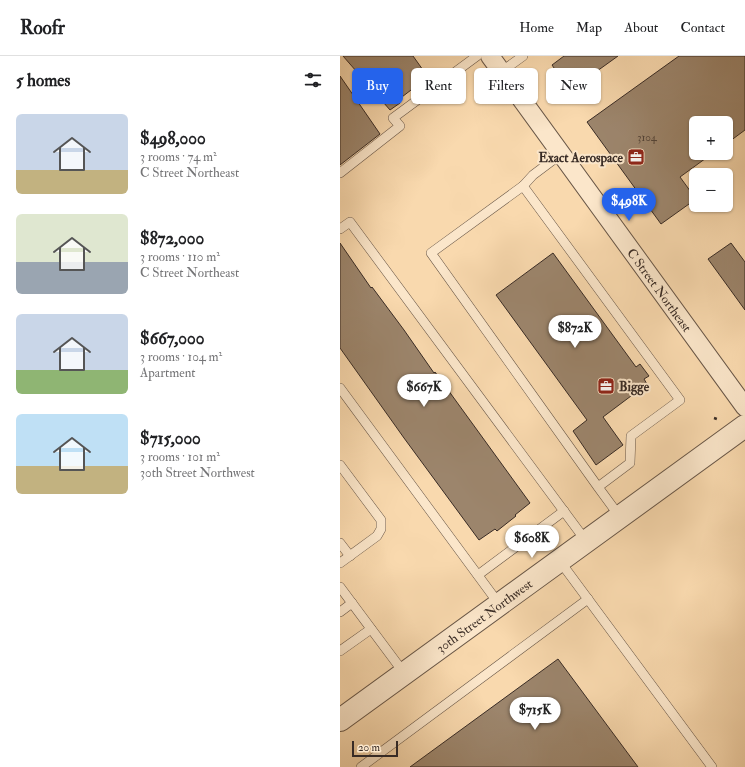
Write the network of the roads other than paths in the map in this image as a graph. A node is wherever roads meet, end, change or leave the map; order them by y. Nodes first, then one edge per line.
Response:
1 (477, 56) edge
2 (490, 56) edge
3 (523, 56) edge
4 (499, 68) edge
5 (507, 68) edge
6 (525, 104) edge
7 (561, 154) junction
8 (340, 173) edge
9 (523, 186) junction
10 (340, 229) edge
11 (340, 388) edge
12 (745, 407) edge
13 (745, 426) edge
14 (340, 465) edge
15 (598, 487) junction
16 (564, 511) junction
17 (620, 517) junction
18 (586, 541) junction
19 (340, 543) edge
20 (350, 556) junction
21 (559, 560) junction
22 (340, 563) edge
23 (478, 575) junction
24 (340, 587) edge
25 (588, 599) junction
26 (352, 603) junction
27 (499, 604) junction
28 (340, 612) edge
29 (371, 629) junction
30 (340, 651) edge
31 (404, 673) junction
32 (340, 720) edge
33 (361, 767) edge
34 (712, 767) edge

1 - 8 lane
2 - 4 street, C Street Northeast
3 - 5 lane
6 - 7 street, C Street Northeast
7 - 9 lane
7 - 12 street, C Street Northeast
9 - 15 lane
9 - 15 lane
10 - 16 lane
11 - 23 lane
13 - 17 street, 30th Street Northwest
14 - 20 lane
15 - 17 lane
16 - 18 lane
16 - 23 lane
17 - 18 street, 30th Street Northwest
18 - 21 street, 30th Street Northwest
19 - 20 lane
20 - 22 lane
21 - 25 lane
21 - 27 street, 30th Street Northwest
23 - 27 lane
24 - 26 lane
25 - 33 lane
25 - 34 lane
26 - 28 lane
26 - 29 lane
27 - 31 street, 30th Street Northwest
29 - 30 lane
29 - 31 lane
31 - 32 street, 30th Street Northwest

